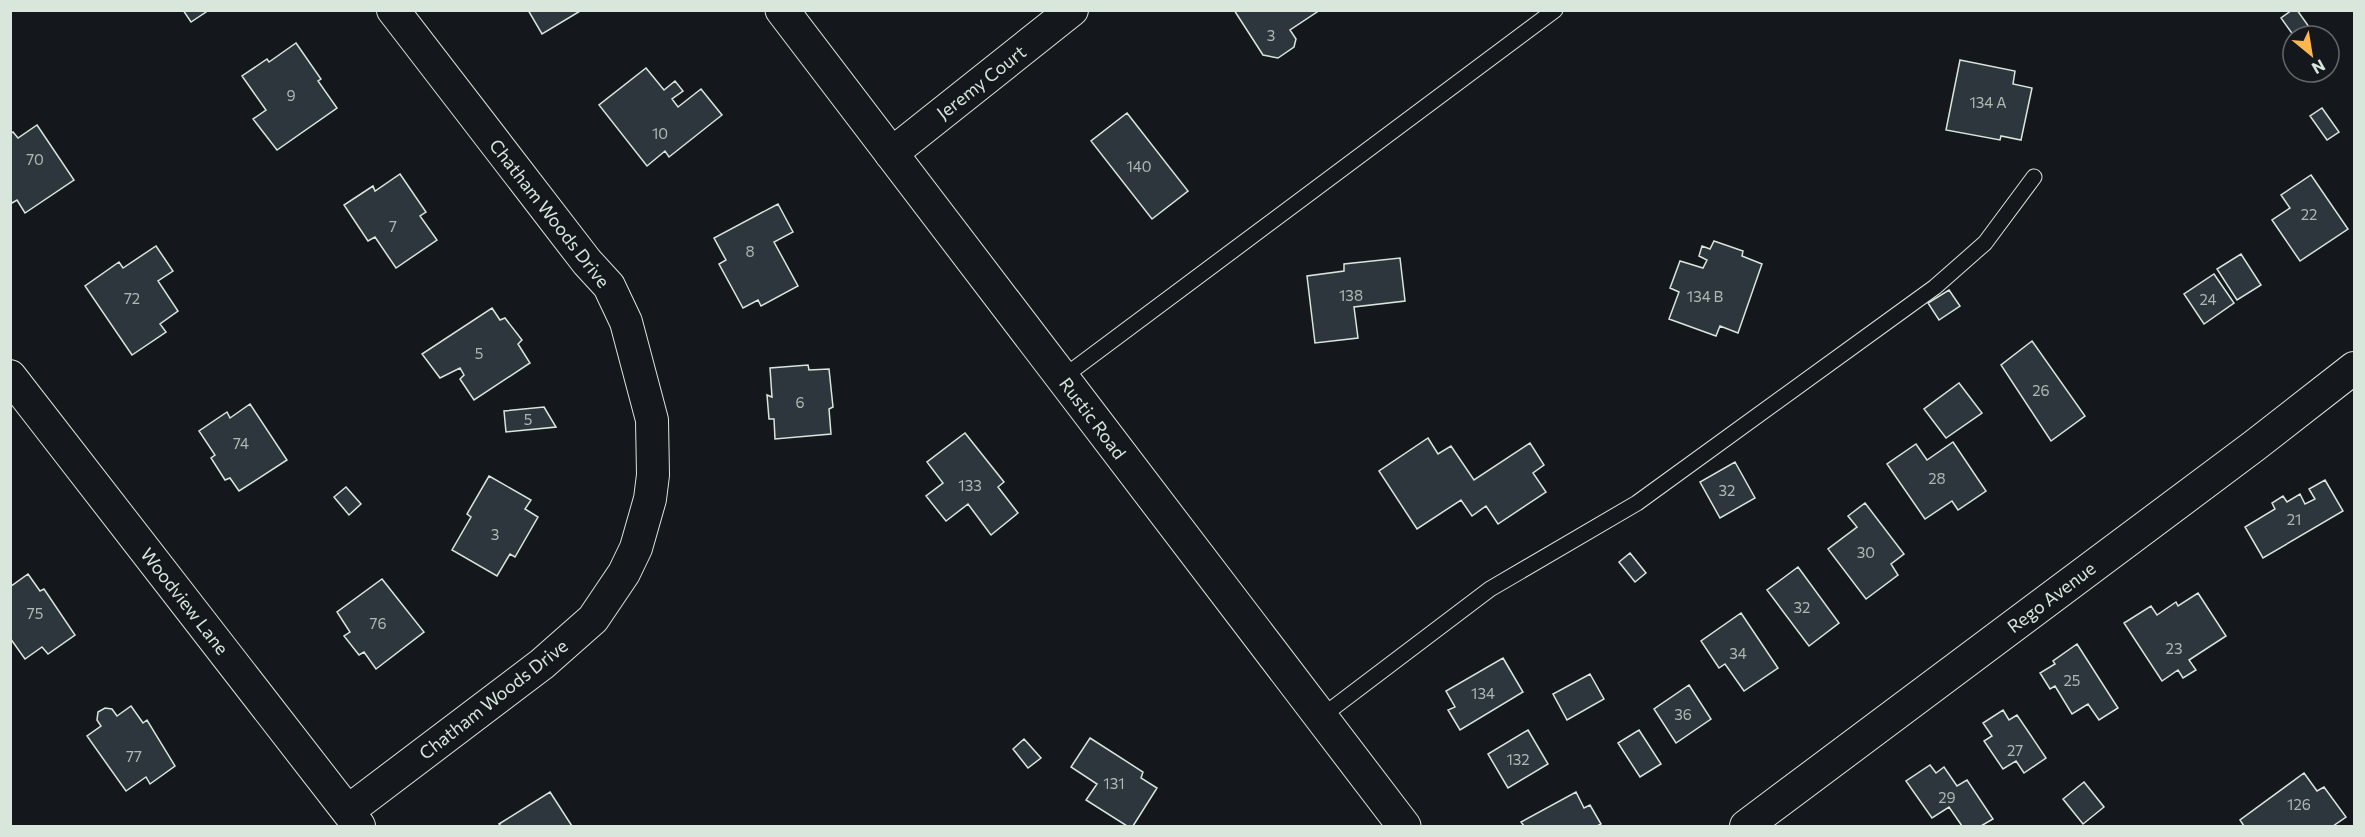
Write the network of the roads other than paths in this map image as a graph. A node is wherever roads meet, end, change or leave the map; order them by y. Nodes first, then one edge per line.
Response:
1 (393, 10) edge
2 (782, 10) edge
3 (1072, 10) edge
4 (1555, 10) edge
5 (891, 154) junction
6 (2034, 177) dead end
7 (2355, 368) edge
8 (10, 376) edge
9 (1062, 378) junction
10 (1321, 717) junction
11 (353, 819) edge
12 (1404, 826) edge
13 (1746, 826) edge

1 - 11 street, Chatham Woods Drive
2 - 5 street, Rustic Road
3 - 5 street, Jeremy Court
4 - 9 lane
5 - 9 street, Rustic Road
6 - 10 lane
7 - 13 street, Rego Avenue
8 - 11 street, Woodview Lane
9 - 10 street, Rustic Road
10 - 12 street, Rustic Road

